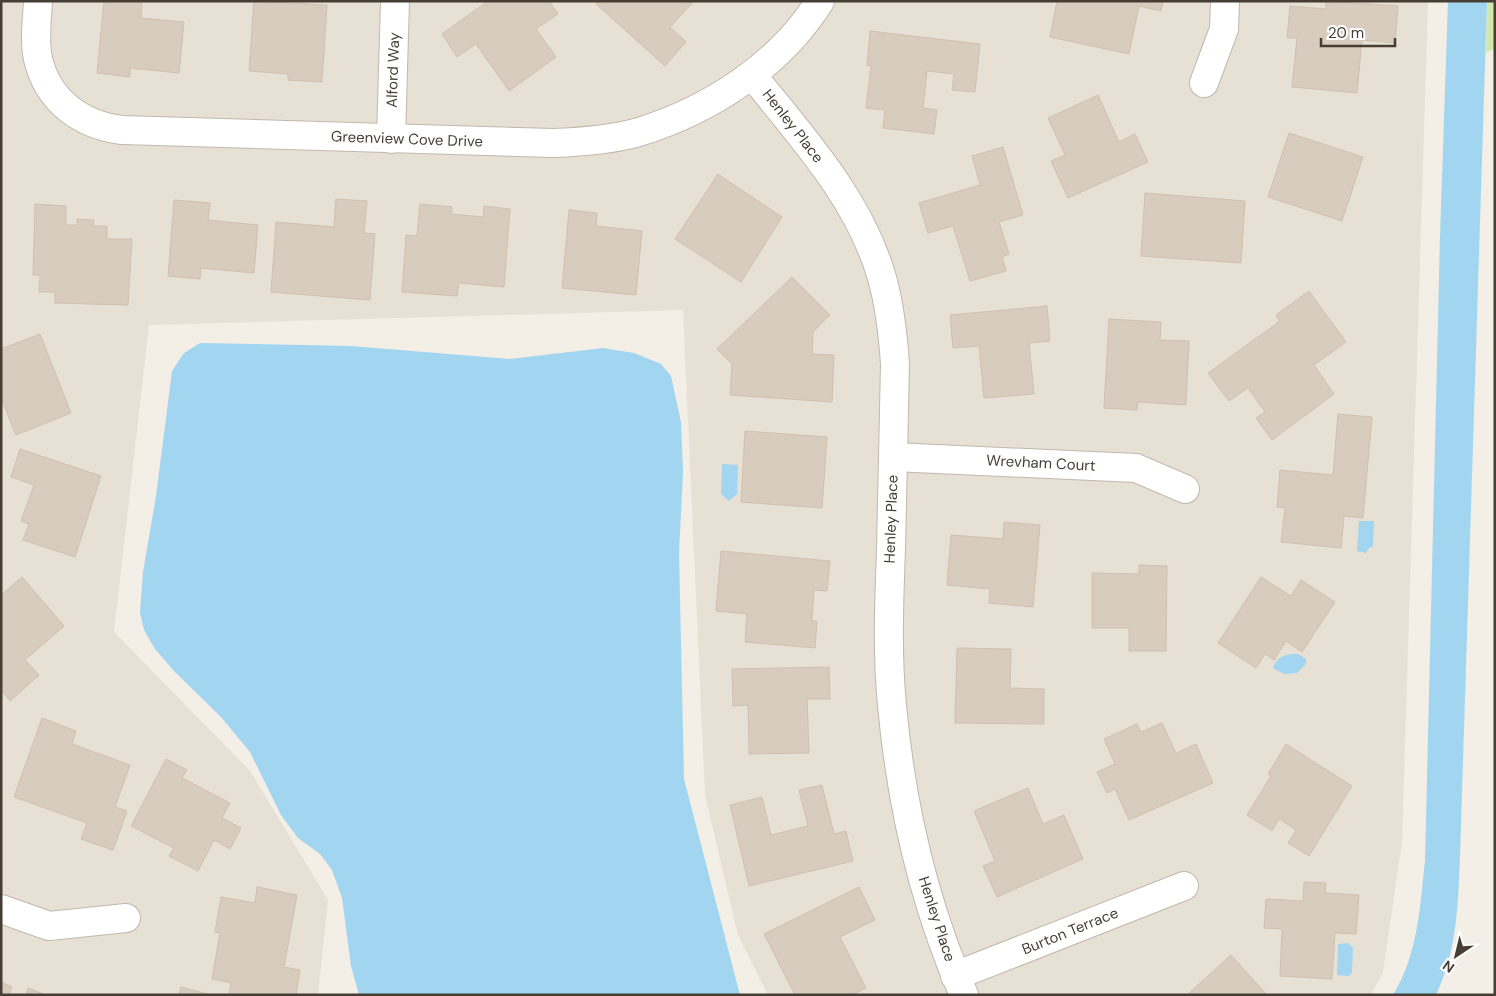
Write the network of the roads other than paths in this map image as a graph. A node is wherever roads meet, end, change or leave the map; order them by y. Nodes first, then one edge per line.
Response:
1 (38, 1) edge
2 (395, 1) edge
3 (820, 1) edge
4 (1226, 1) edge
5 (752, 74) junction
6 (1204, 83) dead end
7 (391, 138) junction
8 (893, 457) junction
9 (1185, 489) dead end
10 (1184, 886) dead end
11 (1, 909) edge
12 (126, 918) dead end
13 (960, 986) edge

1 - 7 street, Greenview Cove Drive
2 - 7 street, Alford Way
3 - 5 street, Greenview Cove Drive
4 - 6 street
5 - 7 street, Greenview Cove Drive
5 - 8 street, Henley Place
8 - 9 street, Wrevham Court
8 - 13 street, Henley Place
10 - 13 street, Burton Terrace
11 - 12 street

